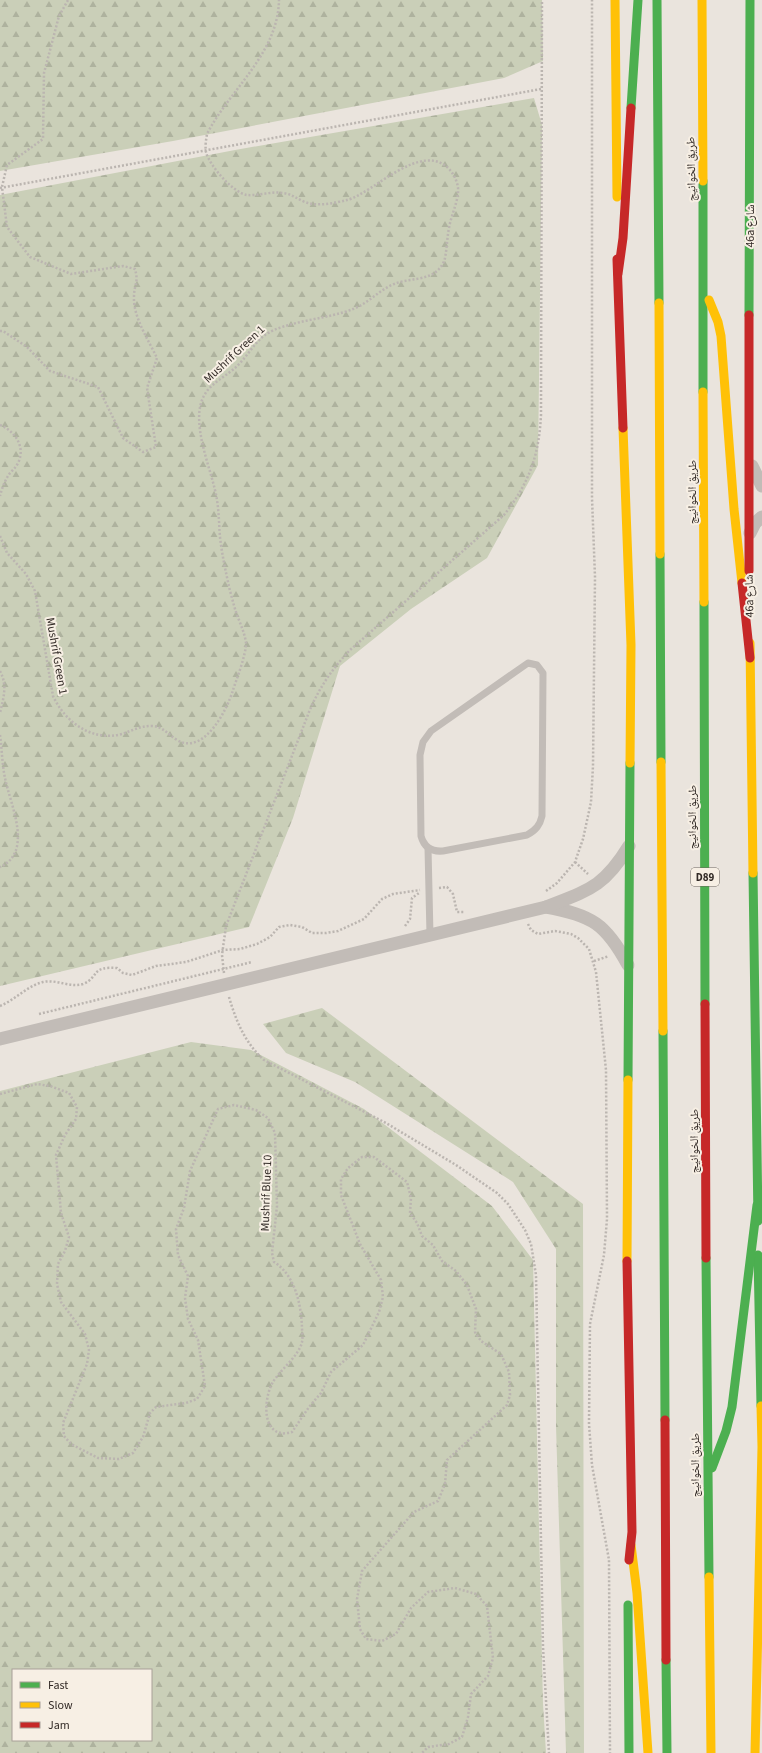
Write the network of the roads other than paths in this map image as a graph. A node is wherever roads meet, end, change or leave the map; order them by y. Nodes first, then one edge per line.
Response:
1 (615, 0) edge
2 (638, 0) edge
3 (657, 0) edge
4 (702, 0) edge
5 (754, 9) edge
6 (618, 274) junction
7 (704, 292) junction
8 (748, 453) junction
9 (762, 486) edge
10 (762, 517) edge
11 (749, 535) junction
12 (750, 658) junction
13 (751, 810) junction
14 (762, 819) edge
15 (630, 843) junction
16 (428, 848) junction
17 (546, 907) junction
18 (430, 935) junction
19 (762, 937) edge
20 (753, 958) junction
21 (630, 968) junction
22 (0, 1039) edge
23 (757, 1205) junction
24 (707, 1478) junction
25 (631, 1545) junction
26 (759, 1708) edge
27 (629, 1753) edge
28 (648, 1753) edge
29 (666, 1753) edge
30 (711, 1753) edge
31 (755, 1753) edge

1 - 6 main road
2 - 6 main road
3 - 29 main road
4 - 7 main road, طريق الخوانيج / D89
5 - 8 main road, 46a شارع
6 - 15 main road
7 - 12 main road
7 - 24 main road, طريق الخوانيج / D89
8 - 9 street, 46a شارع
8 - 11 main road, 46a شارع
10 - 11 street
11 - 12 main road, 46a شارع
12 - 13 main road
13 - 14 main road
13 - 20 main road
15 - 17 street
15 - 21 main road
16 - 16 lane
16 - 18 lane
17 - 18 street
17 - 21 street
18 - 22 street
19 - 20 main road
20 - 23 main road
21 - 25 main road
23 - 24 main road
23 - 26 main road
24 - 30 main road, طريق الخوانيج / D89
25 - 27 main road
25 - 28 main road
26 - 31 main road

